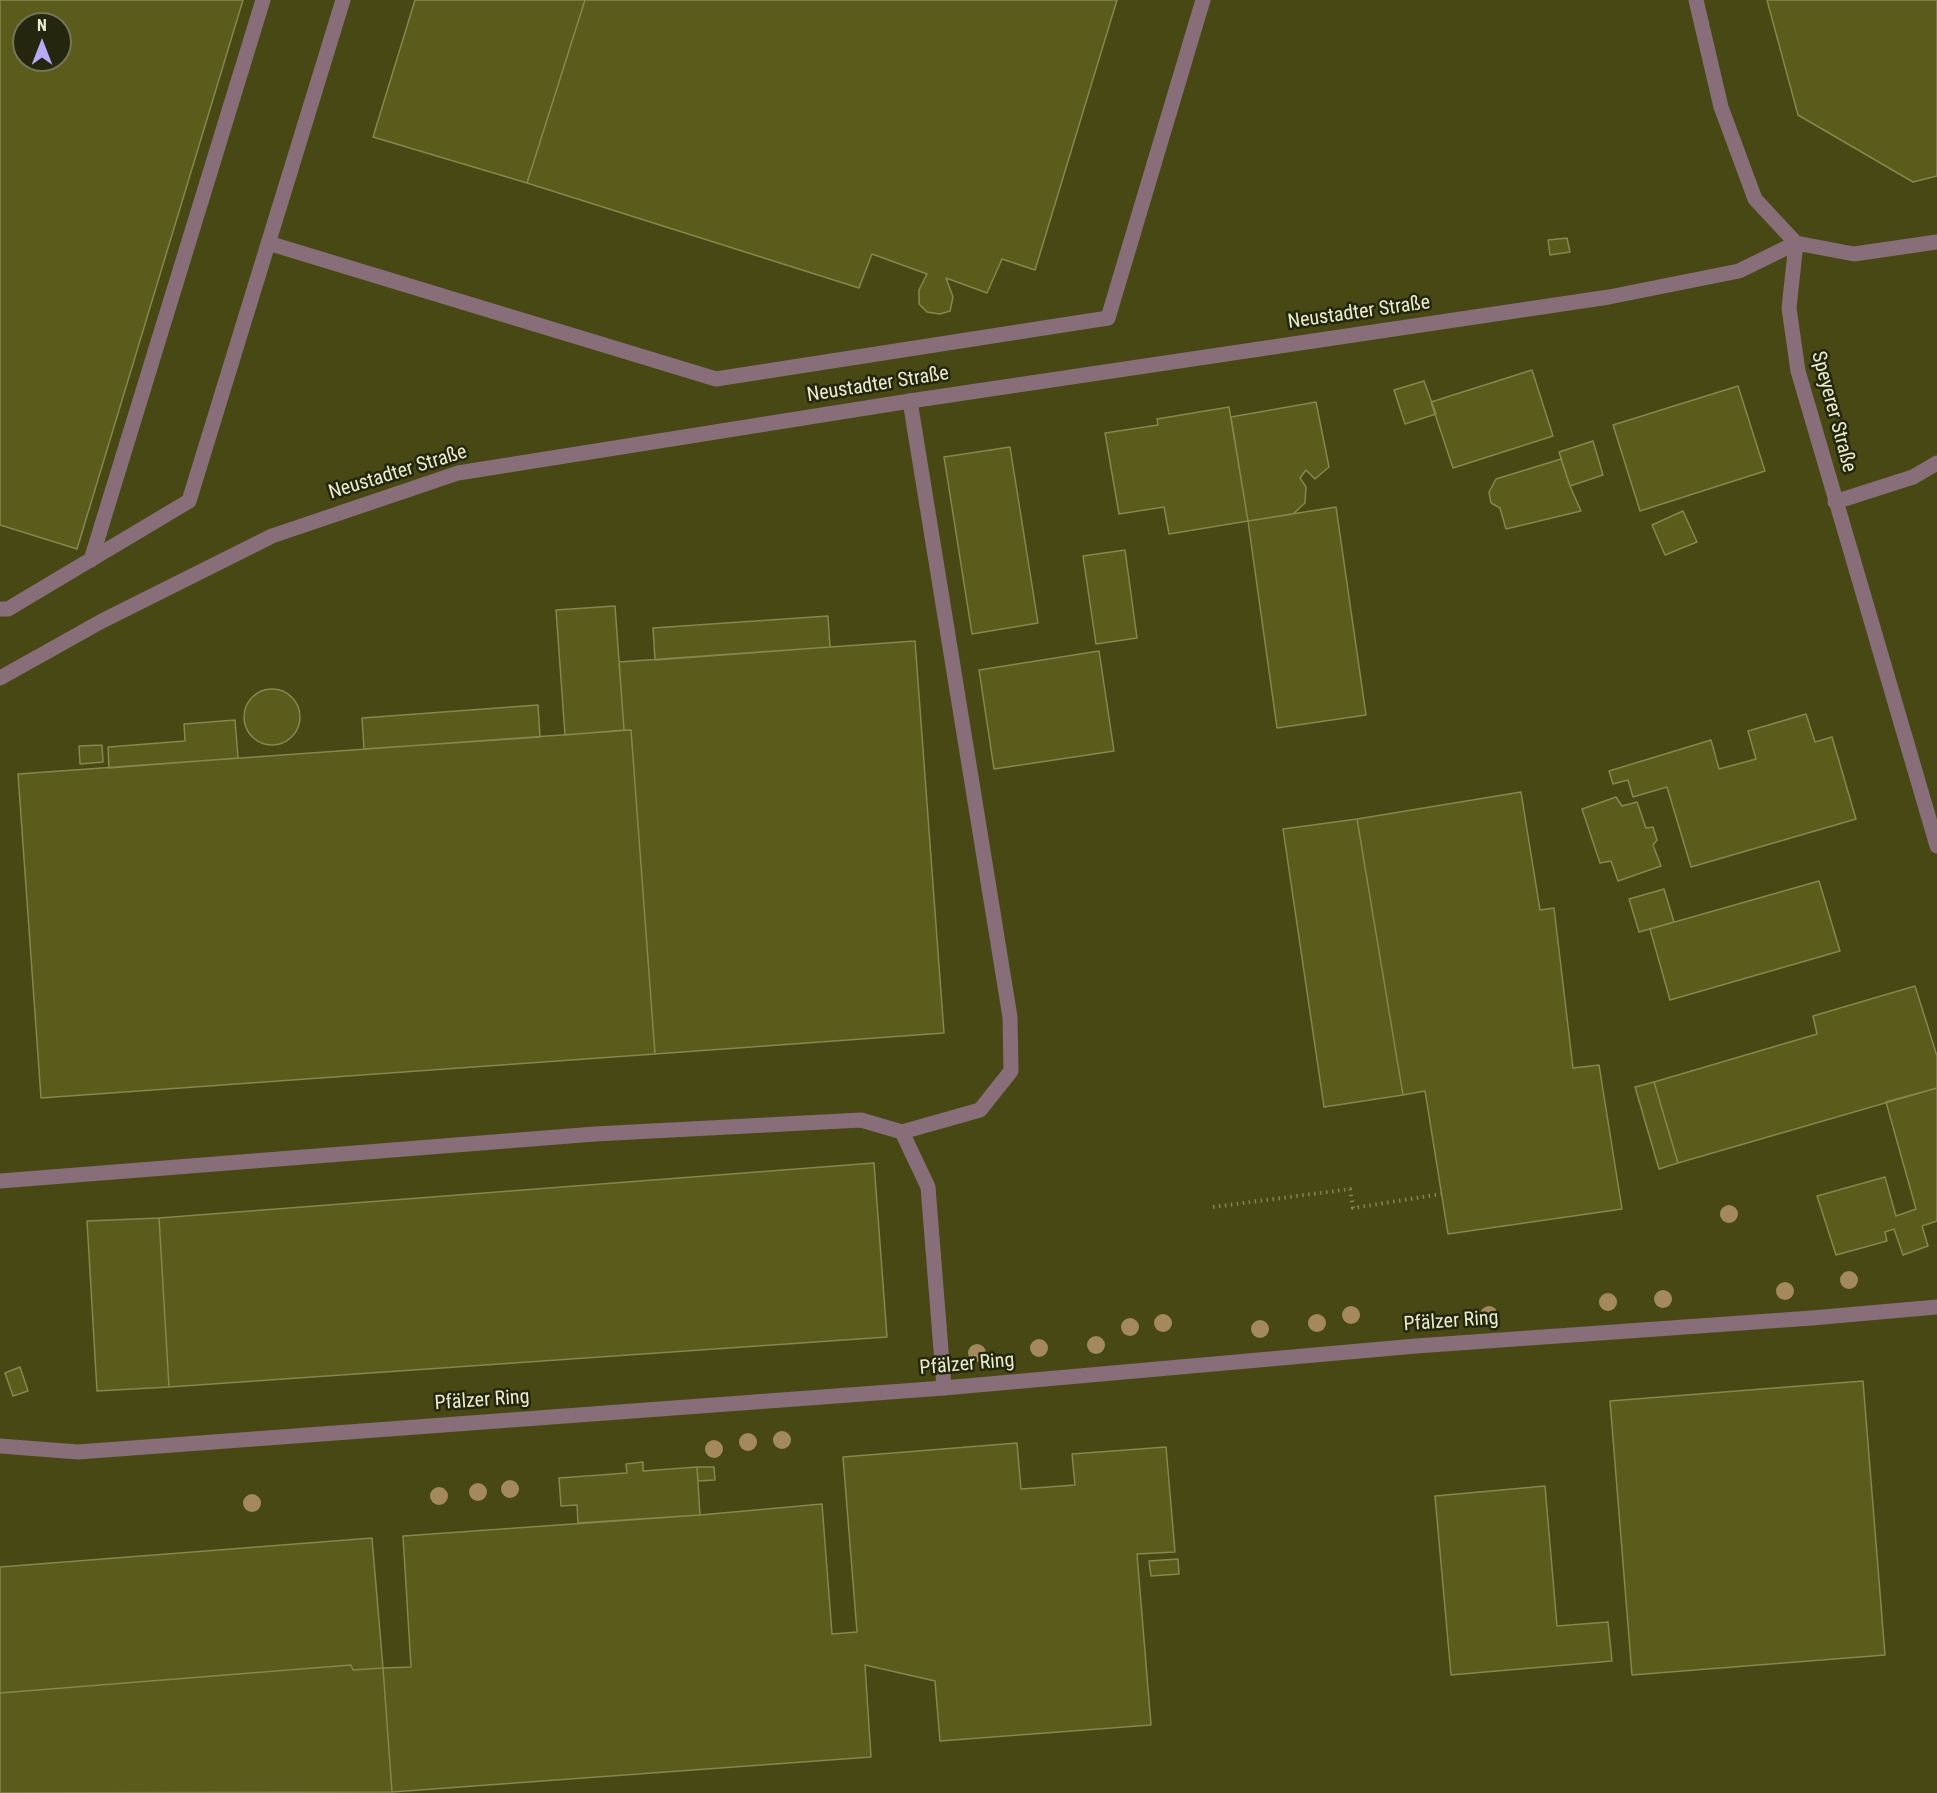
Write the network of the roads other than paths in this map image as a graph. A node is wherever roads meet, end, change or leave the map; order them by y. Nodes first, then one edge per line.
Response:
1 (264, 0) edge
2 (343, 0) edge
3 (1203, 0) edge
4 (1696, 0) edge
5 (1937, 242) edge
6 (268, 243) junction
7 (1796, 243) junction
8 (910, 401) junction
9 (1937, 463) edge
10 (1835, 502) junction
11 (91, 560) junction
12 (0, 609) edge
13 (0, 678) edge
14 (1937, 846) edge
15 (902, 1132) junction
16 (0, 1181) edge
17 (1937, 1307) edge
18 (944, 1388) junction
19 (0, 1446) edge

1 - 11 street
2 - 6 street
3 - 6 street
4 - 7 street
5 - 7 street
6 - 11 street
7 - 8 street, Neustadter Straße
7 - 10 street, Speyerer Straße
8 - 13 street, Neustadter Straße
8 - 15 street
9 - 10 street
10 - 14 street, Speyerer Straße
11 - 12 street
15 - 16 street
15 - 18 street
17 - 18 street, Pfälzer Ring
18 - 19 street, Pfälzer Ring

